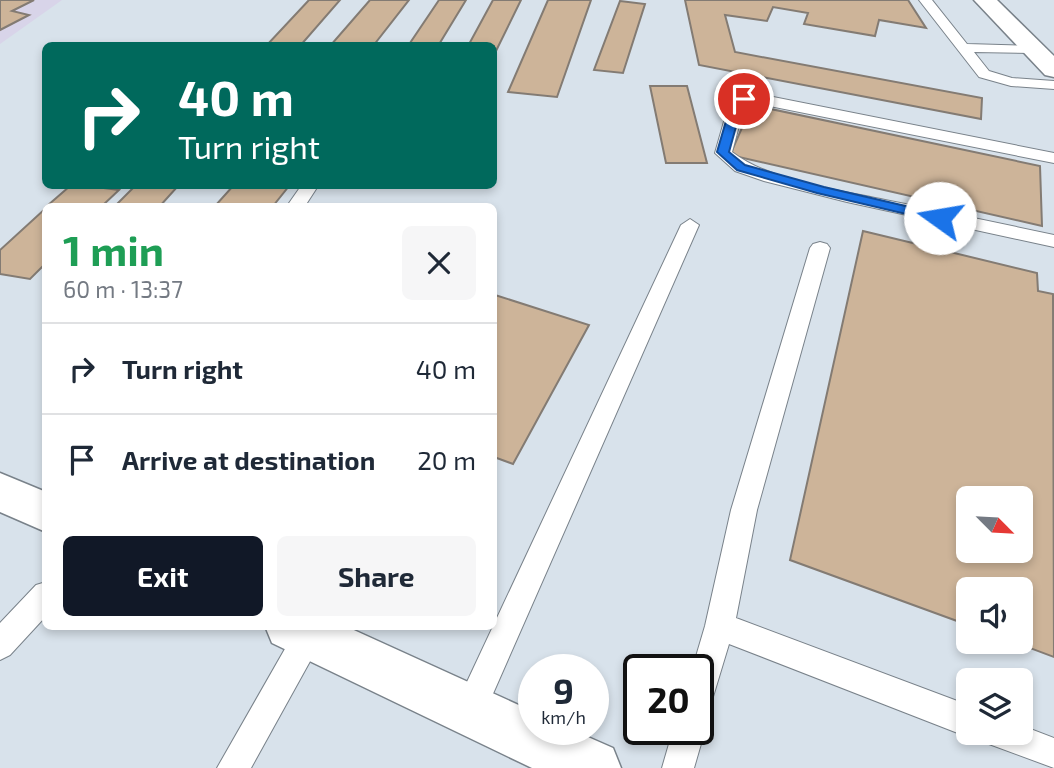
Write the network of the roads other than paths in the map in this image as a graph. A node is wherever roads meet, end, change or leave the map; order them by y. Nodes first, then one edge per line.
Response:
1 (925, 0) edge
2 (982, 0) edge
3 (962, 48) junction
4 (1034, 49) junction
5 (1054, 70) edge
6 (1054, 85) edge
7 (1054, 158) edge
8 (690, 225) dead end
9 (1054, 241) edge
10 (820, 248) dead end
11 (0, 492) edge
12 (42, 511) edge
13 (42, 598) edge
14 (720, 626) junction
15 (299, 631) edge
16 (0, 645) edge
17 (712, 654) edge
18 (470, 710) junction
19 (956, 716) edge
20 (685, 745) edge
21 (1031, 745) edge
22 (1054, 754) edge
23 (577, 765) edge
24 (233, 768) edge
25 (678, 768) edge

1 - 3 lane
2 - 4 street
3 - 4 lane
3 - 6 lane
4 - 5 street
7 - 9 lane
8 - 18 lane
10 - 14 lane
11 - 12 street
13 - 16 lane
14 - 17 lane
14 - 19 lane
15 - 18 street
15 - 24 lane
18 - 23 street
20 - 25 lane
21 - 22 lane

